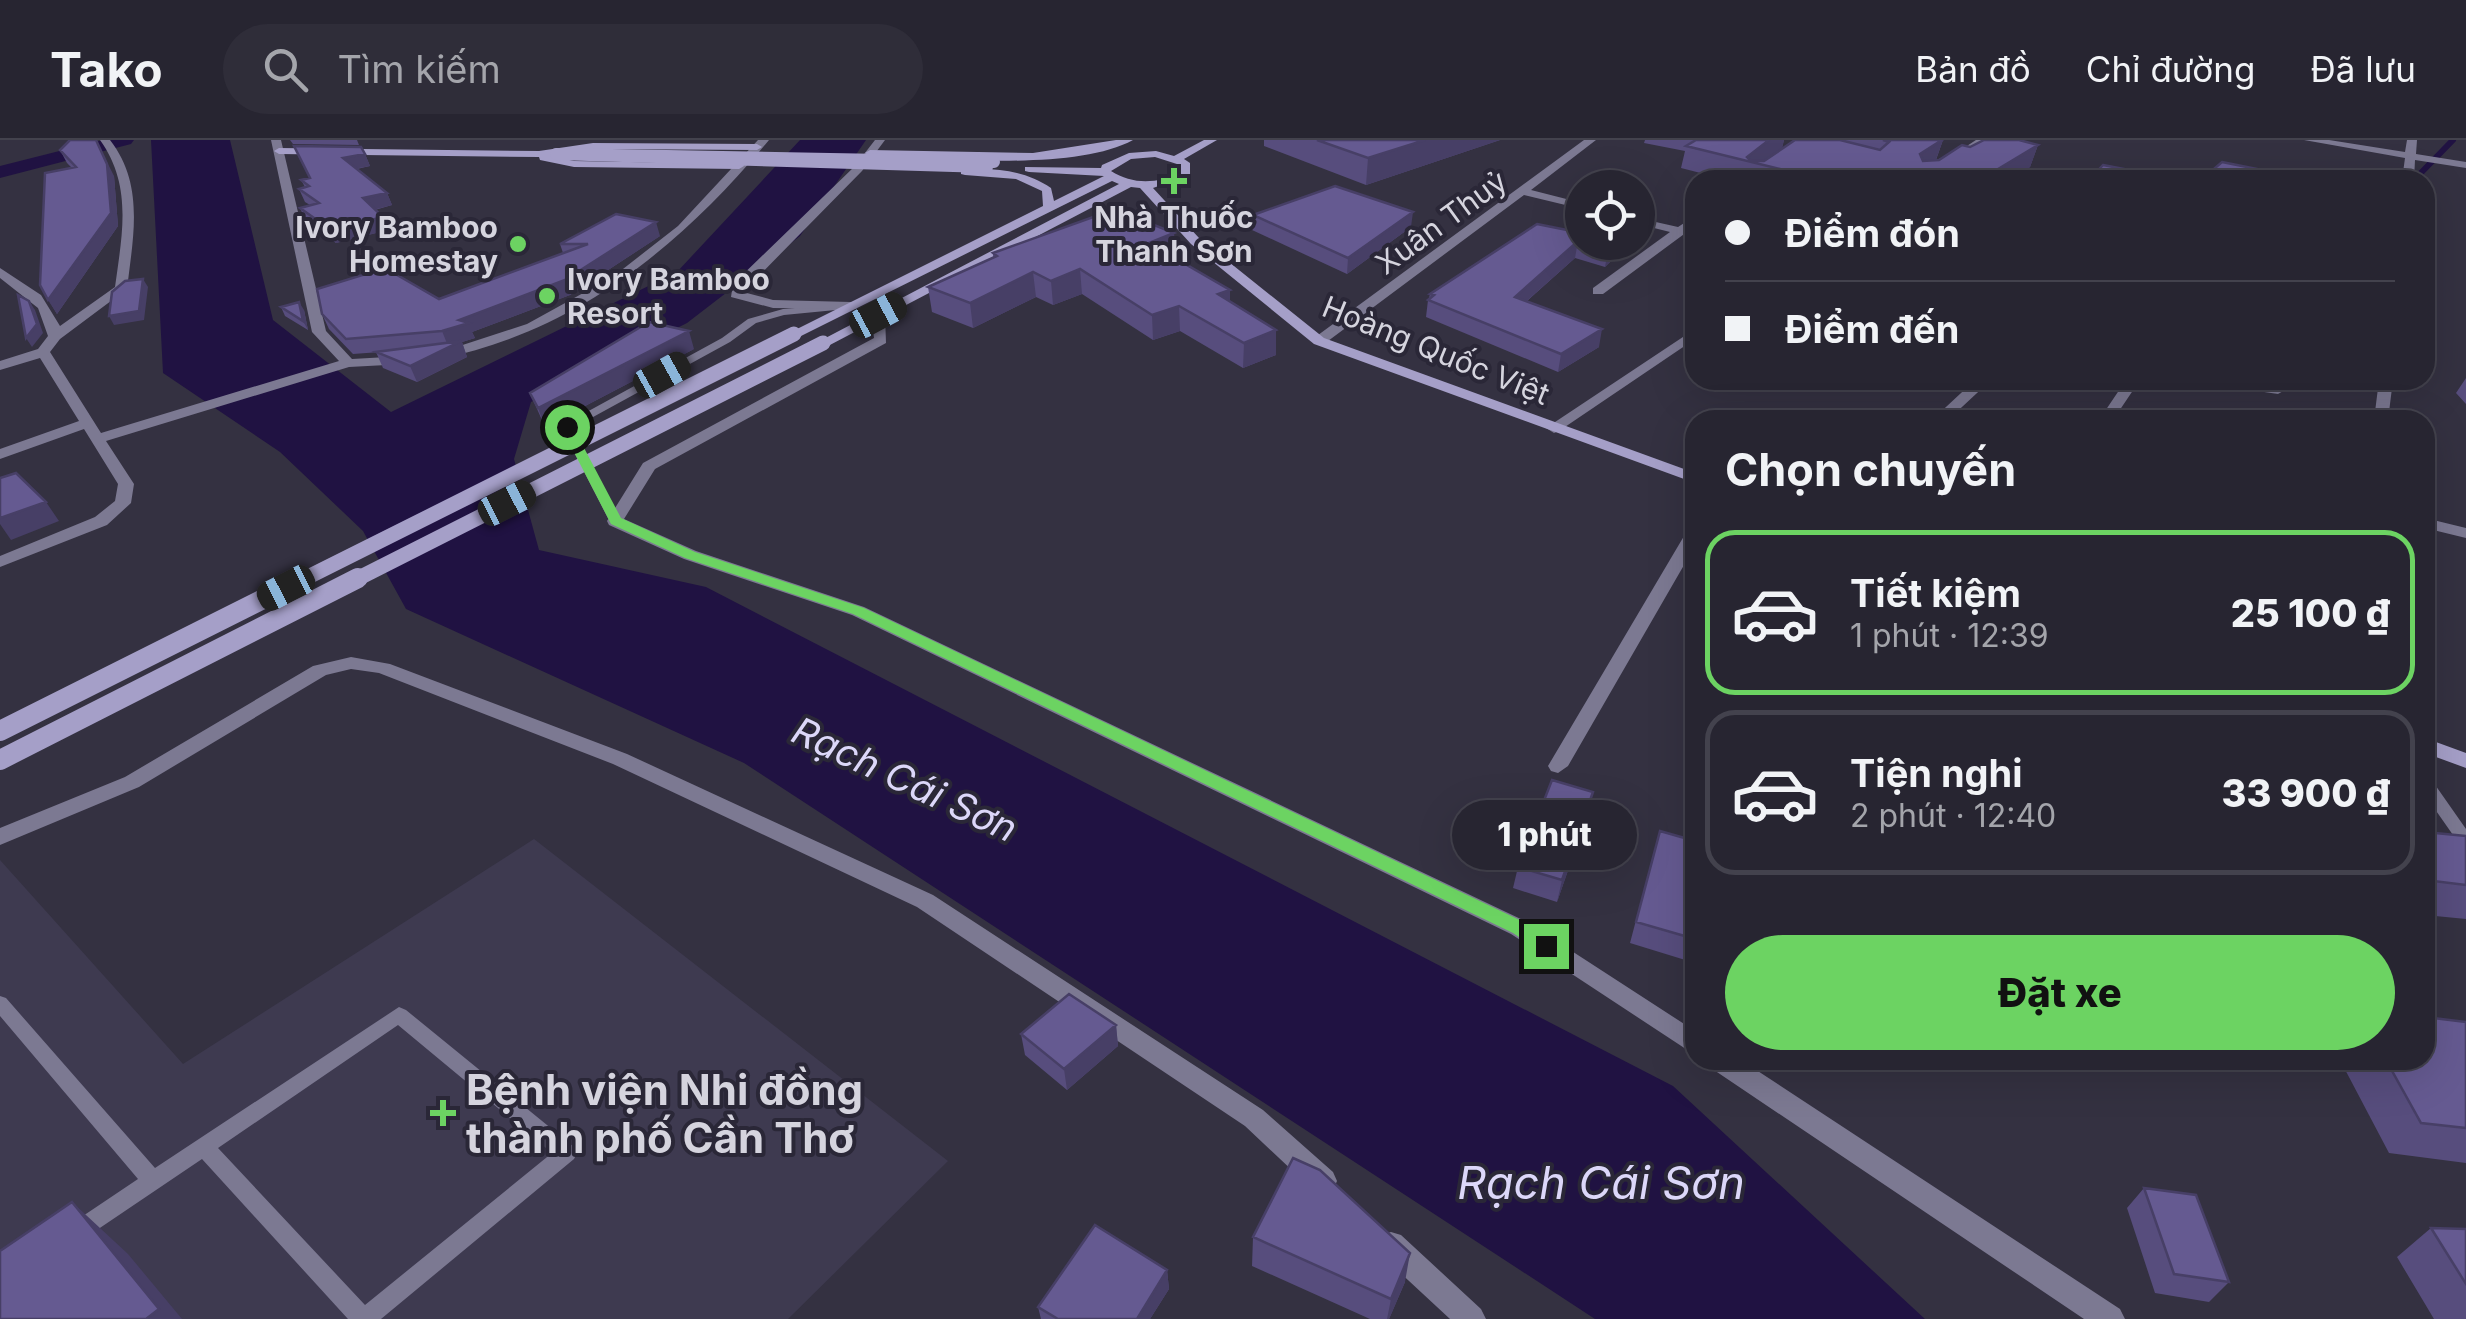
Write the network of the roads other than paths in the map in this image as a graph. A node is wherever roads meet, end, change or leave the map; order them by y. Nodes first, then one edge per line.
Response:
1 (105, 140) edge
2 (880, 140) edge
3 (1132, 140) edge
4 (1183, 140) edge
5 (1212, 140) edge
6 (1591, 140) edge
7 (1982, 140) edge
8 (2310, 140) edge
9 (2412, 140) edge
10 (761, 144) edge
11 (277, 146) edge
12 (517, 153) junction
13 (870, 153) junction
14 (1156, 154) junction
15 (1129, 156) junction
16 (2410, 156) junction
17 (1177, 158) junction
18 (2466, 165) edge
19 (739, 166) junction
20 (858, 169) junction
21 (1109, 170) junction
22 (1936, 170) edge
23 (2409, 170) edge
24 (1137, 184) junction
25 (1525, 192) junction
26 (1565, 202) edge
27 (1049, 208) junction
28 (1655, 225) edge
29 (1685, 227) edge
30 (1074, 229) edge
31 (1679, 231) junction
32 (1167, 234) edge
33 (1019, 241) junction
34 (1208, 252) junction
35 (0, 272) edge
36 (1598, 291) dead end
37 (851, 306) junction
38 (878, 315) junction
39 (55, 336) junction
40 (1685, 340) edge
41 (1319, 342) junction
42 (43, 352) junction
43 (348, 362) junction
44 (0, 366) edge
45 (1973, 390) edge
46 (1950, 410) edge
47 (85, 424) junction
48 (1554, 428) junction
49 (96, 439) junction
50 (0, 454) edge
51 (1685, 474) edge
52 (616, 521) junction
53 (2435, 526) edge
54 (2466, 534) edge
55 (1685, 548) edge
56 (0, 562) edge
57 (0, 731) edge
58 (2435, 749) edge
59 (0, 760) edge
60 (2466, 762) edge
61 (1558, 766) dead end
62 (2435, 797) edge
63 (0, 837) edge
64 (2466, 841) edge
65 (0, 1003) edge
66 (1685, 1037) edge
67 (1736, 1070) edge
68 (204, 1147) junction
69 (154, 1182) junction
70 (1344, 1202) edge
71 (1372, 1228) edge
72 (62, 1242) edge
73 (364, 1319) edge
74 (1470, 1319) edge
75 (2110, 1319) edge

1 - 39 street
2 - 13 street
3 - 13 street
3 - 15 street
4 - 14 street
5 - 17 street
6 - 25 street, Xuân Thuỷ
7 - 22 street
8 - 16 street
9 - 16 street
10 - 12 street
10 - 19 street
11 - 12 street
11 - 43 street
12 - 19 street
12 - 21 street, bridge
13 - 20 street
14 - 15 street
14 - 17 street
15 - 21 street
16 - 18 street
16 - 23 street
17 - 24 street
19 - 43 street
20 - 27 street
20 - 37 street
21 - 24 street
21 - 27 street
24 - 33 street
24 - 34 street, Hoàng Quốc Việt
25 - 26 street
25 - 41 street, Xuân Thuỷ
27 - 37 street
28 - 31 street
29 - 31 street
30 - 33 street
31 - 36 street
32 - 34 street
33 - 38 street
34 - 41 street, Hoàng Quốc Việt
35 - 39 street
37 - 52 lane
37 - 57 street, bridge
38 - 52 street
38 - 59 street, bridge
39 - 42 street
40 - 48 street
41 - 48 street, Hoàng Quốc Việt
42 - 44 street
42 - 47 street
43 - 49 street
45 - 46 street
47 - 49 street
47 - 50 street
48 - 51 street, Hoàng Quốc Việt
49 - 56 street
52 - 66 street
53 - 54 street
55 - 61 street
58 - 60 street
62 - 64 lane
63 - 70 street
65 - 69 lane
67 - 75 street
68 - 69 lane
68 - 73 lane
68 - 73 lane
69 - 72 lane
71 - 74 street

